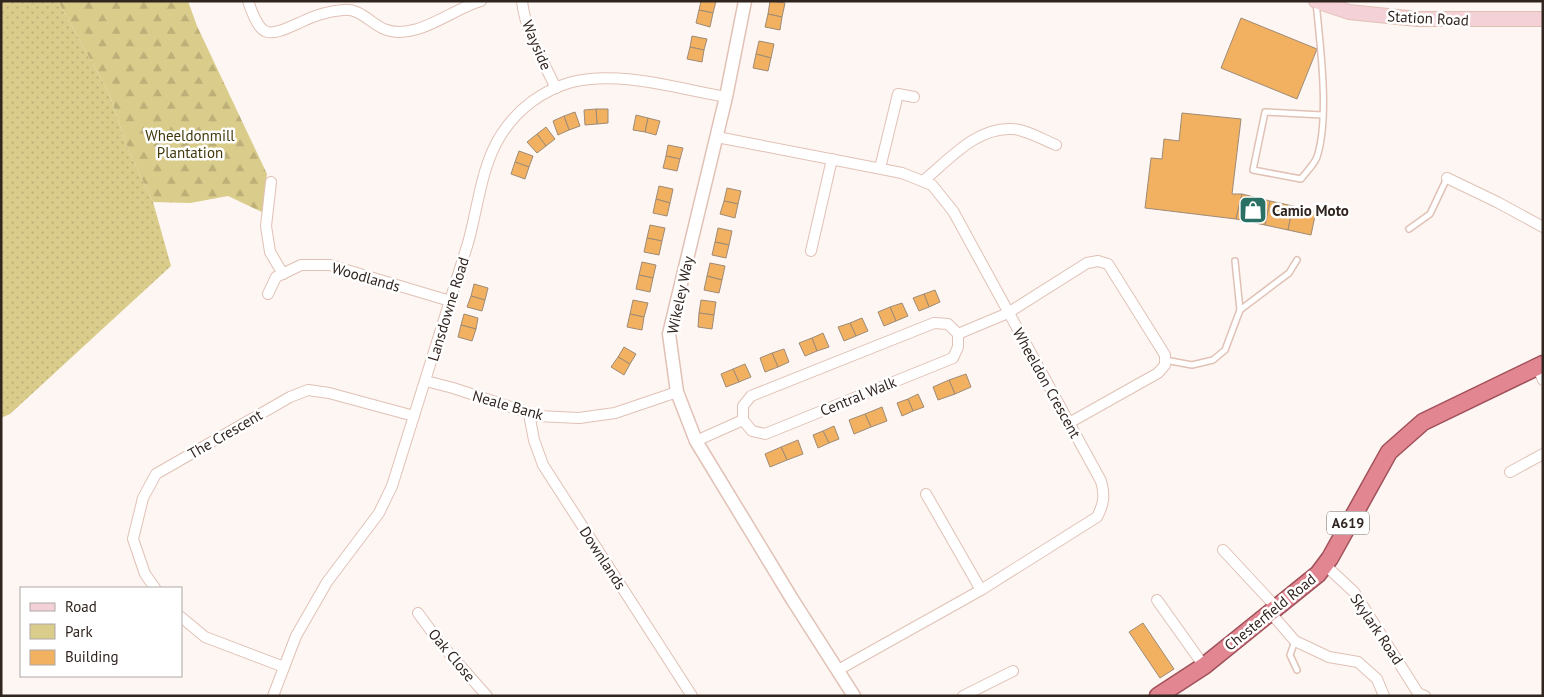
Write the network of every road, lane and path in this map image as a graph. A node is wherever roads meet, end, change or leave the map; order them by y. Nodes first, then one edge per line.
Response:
1 (248, 1) edge
2 (481, 1) edge
3 (522, 1) edge
4 (745, 1) edge
5 (1316, 1) edge
6 (346, 5) edge
7 (1543, 19) edge
8 (556, 88) junction
9 (726, 97) junction
10 (914, 97) dead end
11 (1322, 116) junction
12 (717, 137) junction
13 (1056, 145) dead end
14 (832, 159) junction
15 (880, 168) junction
16 (1447, 178) joint
17 (923, 181) junction
18 (271, 182) dead end
19 (1543, 227) edge
20 (1409, 229) dead end
21 (811, 251) dead end
22 (1297, 260) dead end
23 (1235, 261) dead end
24 (283, 274) junction
25 (268, 294) dead end
26 (450, 301) junction
27 (1240, 310) junction
28 (1008, 313) junction
29 (958, 334) junction
30 (1165, 360) junction
31 (1541, 370) edge
32 (426, 381) junction
33 (677, 392) junction
34 (529, 414) junction
35 (414, 416) junction
36 (743, 420) junction
37 (1069, 423) junction
38 (696, 441) junction
39 (1543, 454) edge
40 (1510, 472) dead end
41 (926, 494) dead end
42 (1223, 550) dead end
43 (1325, 565) junction
44 (154, 587) edge
45 (981, 590) junction
46 (1157, 600) dead end
47 (1273, 609) junction
48 (418, 613) dead end
49 (182, 619) edge
50 (1295, 642) junction
51 (1204, 666) junction
52 (284, 667) junction
53 (838, 670) junction
54 (1297, 670) dead end
55 (1013, 671) dead end
56 (273, 696) edge
57 (487, 696) edge
58 (692, 696) edge
59 (854, 696) edge
60 (963, 696) edge
61 (1158, 696) edge
62 (1384, 696) edge
63 (1424, 696) edge

1 - 6 street
2 - 6 street
3 - 8 street, Wayside
4 - 9 street, Wikeley Way
5 - 7 main road, Station Road
5 - 11 lane
8 - 9 street, Lansdowne Road
8 - 26 street, Lansdowne Road
9 - 12 street, Wikeley Way
10 - 15 street
11 - 11 lane
12 - 14 street, Wheeldon Crescent
12 - 33 street, Wikeley Way
13 - 17 street
14 - 15 street, Wheeldon Crescent
14 - 21 street
15 - 17 street, Wheeldon Crescent
16 - 19 street
16 - 20 lane
17 - 28 street, Wheeldon Crescent
18 - 24 street
22 - 27 lane
23 - 27 lane
24 - 25 street
24 - 26 street, Woodlands
26 - 32 street, Lansdowne Road
27 - 30 lane
28 - 29 street
28 - 30 street
28 - 37 street, Wheeldon Crescent
29 - 36 street
29 - 36 street, Central Walk
30 - 37 street
31 - 43 highway, Chesterfield Road / A619
32 - 34 street, Neale Bank
32 - 35 street, Lansdowne Road
33 - 34 street, Neale Bank
33 - 38 street, Wikeley Way
34 - 58 street, Downlands
35 - 44 street, The Crescent
35 - 52 street, Lansdowne Road
36 - 38 street
37 - 45 street, Wheeldon Crescent
38 - 53 street, Wikeley Way
39 - 40 street
41 - 45 street
42 - 47 street
43 - 47 highway, Chesterfield Road / A619
43 - 63 street, Skylark Road
45 - 53 street, Wheeldon Crescent
46 - 51 street
47 - 50 street
47 - 51 highway, Chesterfield Road / A619
48 - 57 street, Oak Close
49 - 52 street
50 - 54 lane
50 - 62 street
51 - 61 highway, Chesterfield Road / A619
52 - 56 street, Lansdowne Road
53 - 59 street, Wikeley Way
55 - 60 street

